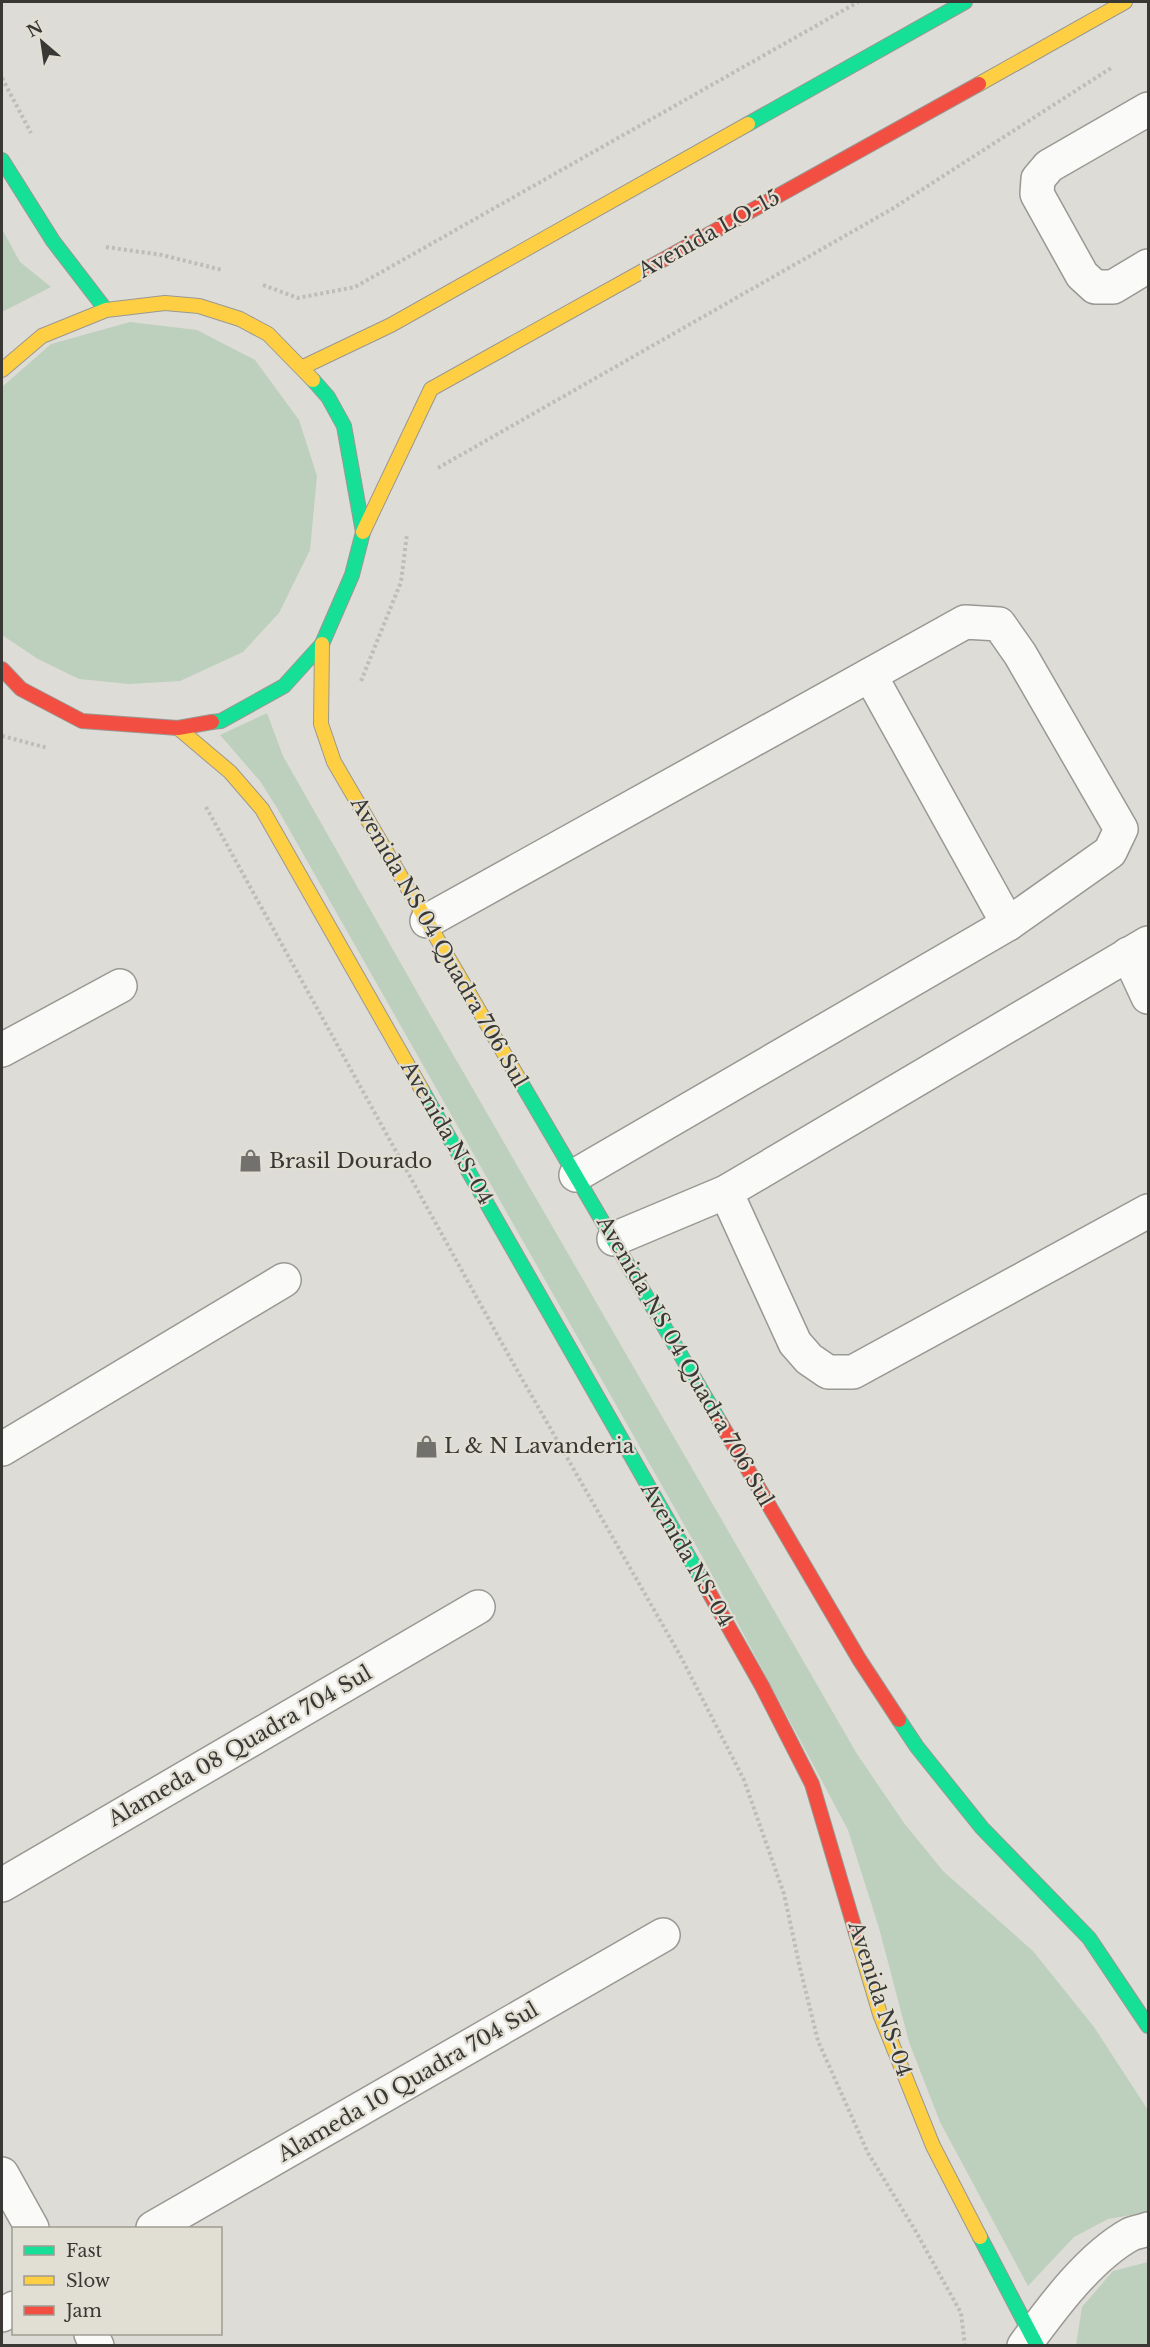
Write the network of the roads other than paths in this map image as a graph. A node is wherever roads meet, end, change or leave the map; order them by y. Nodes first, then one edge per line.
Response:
1 (965, 2) edge
2 (1125, 2) edge
3 (1149, 109) edge
4 (2, 160) edge
5 (1149, 266) edge
6 (106, 310) junction
7 (303, 367) junction
8 (2, 369) edge
9 (363, 532) junction
10 (322, 644) junction
11 (2, 669) edge
12 (870, 675) junction
13 (21, 689) junction
14 (2, 692) edge
15 (178, 728) junction
16 (427, 921) junction
17 (1008, 924) junction
18 (1138, 948) edge
19 (120, 986) dead end
20 (1149, 997) edge
21 (2, 1050) edge
22 (576, 1175) junction
23 (726, 1192) junction
24 (1149, 1211) edge
25 (614, 1239) junction
26 (284, 1280) dead end
27 (2, 1449) edge
28 (478, 1607) dead end
29 (2, 1885) edge
30 (663, 1935) dead end
31 (1149, 2026) edge
32 (2, 2174) edge
33 (31, 2227) edge
34 (156, 2227) edge
35 (1149, 2229) edge
36 (1031, 2342) edge

1 - 7 street
2 - 9 street, Avenida LO-15
3 - 5 street
4 - 6 street
6 - 7 street
6 - 8 street
7 - 9 street
9 - 10 street
10 - 15 street
10 - 16 street, Avenida NS 04 Quadra 706 Sul
11 - 13 street
12 - 16 street
12 - 17 street
12 - 17 street
13 - 14 street
13 - 15 street
15 - 36 street, Avenida NS-04
16 - 22 street, Avenida NS 04 Quadra 706 Sul
17 - 22 street
18 - 20 street
18 - 23 street
19 - 21 street
22 - 25 street, Avenida NS 04 Quadra 706 Sul
23 - 24 street
23 - 25 street
25 - 31 street, Avenida NS 04 Quadra 706 Sul
26 - 27 street
28 - 29 street, Alameda 08 Quadra 704 Sul
30 - 34 street, Alameda 10 Quadra 704 Sul
32 - 33 street
35 - 36 street

